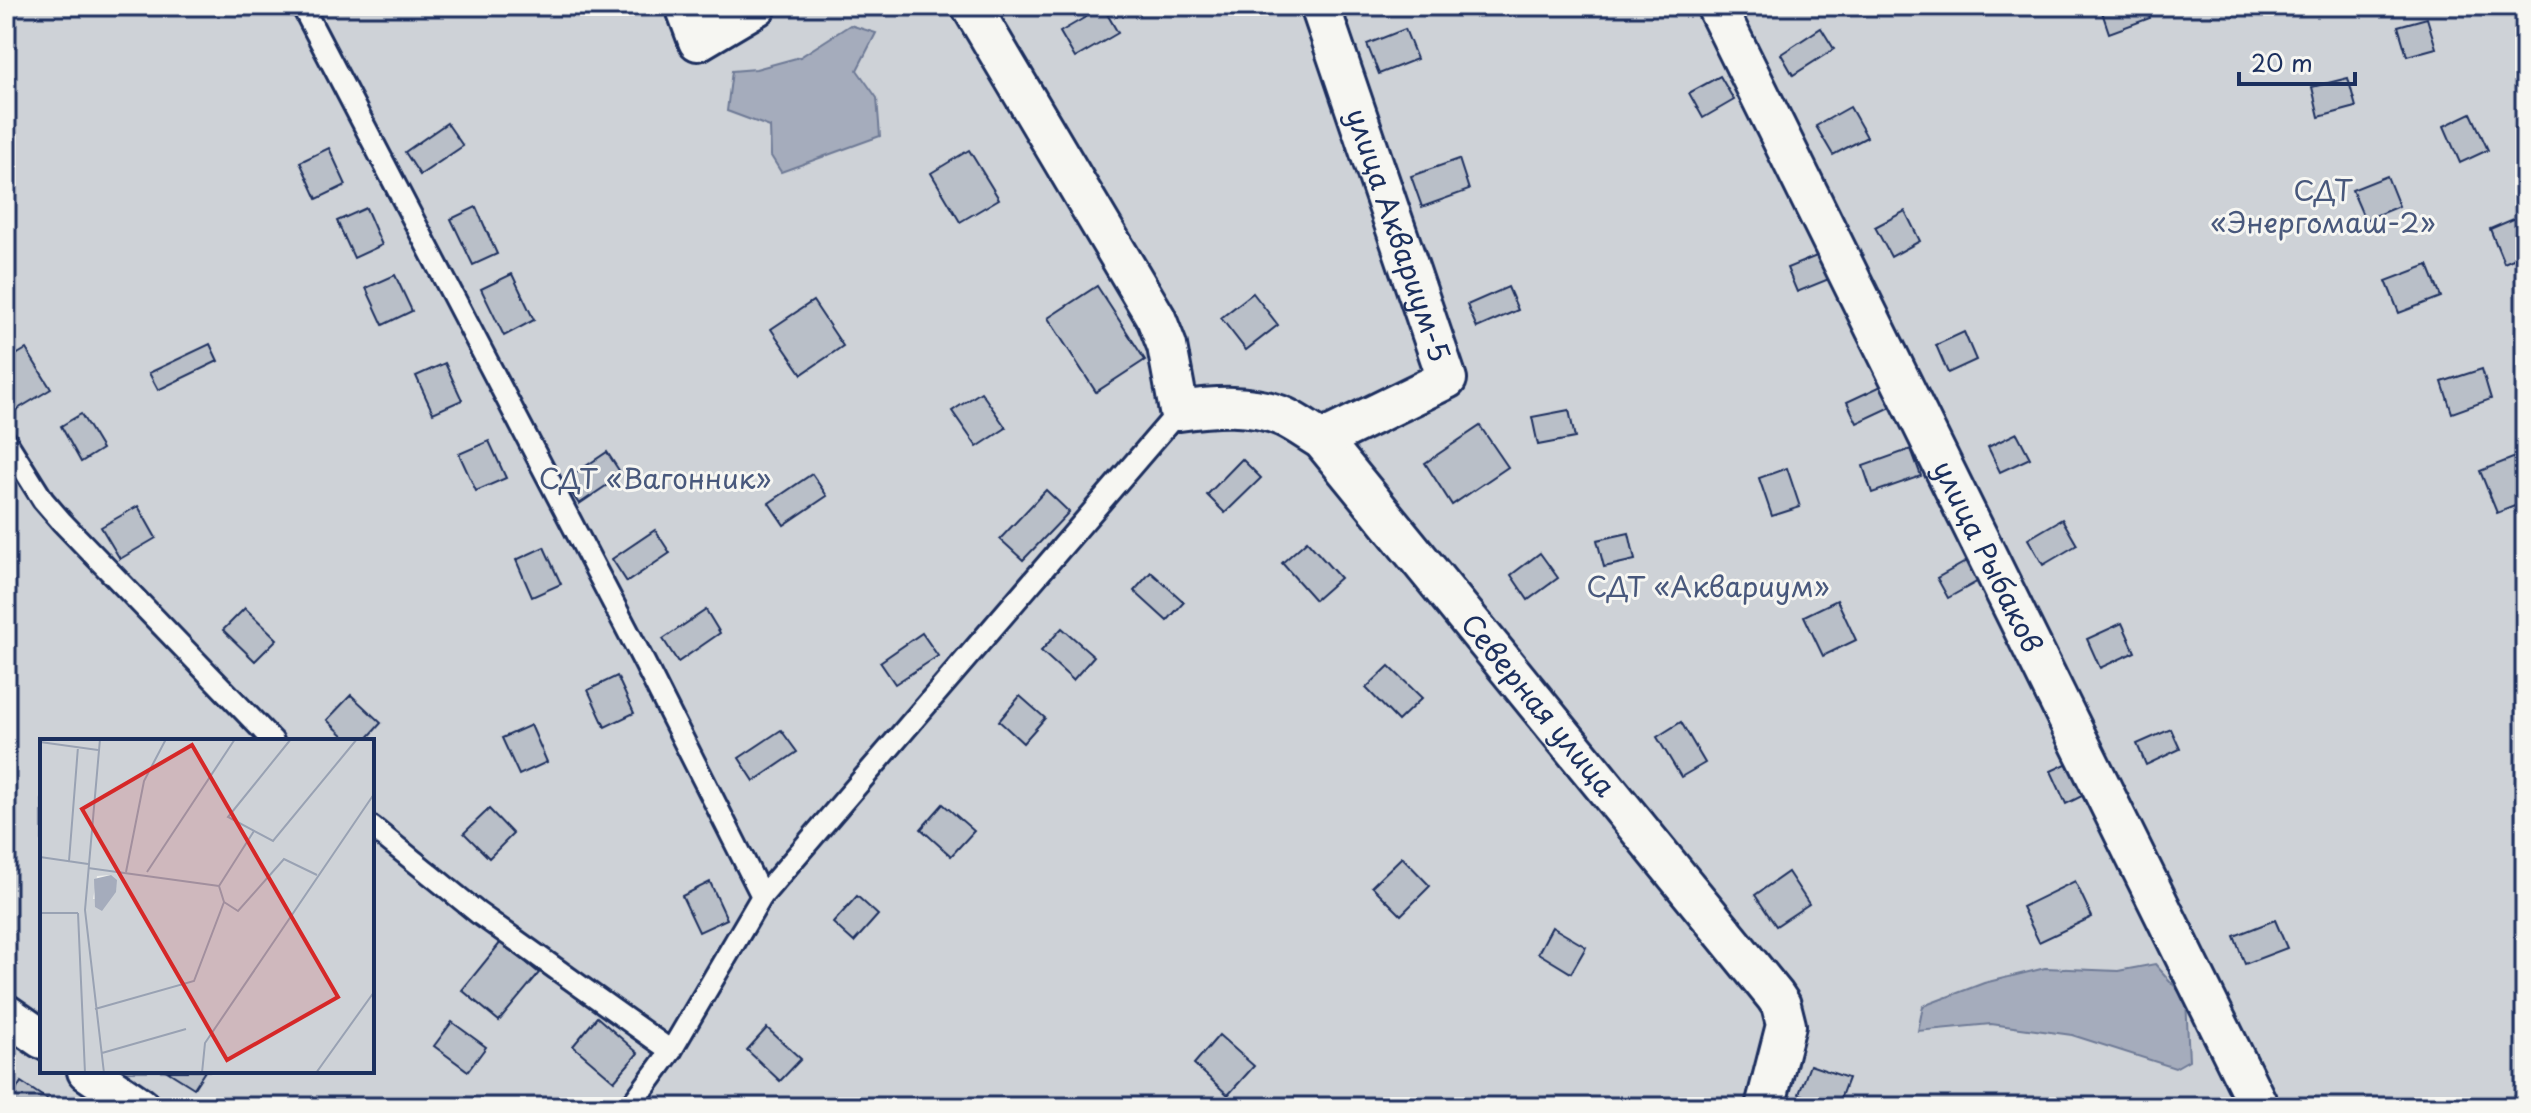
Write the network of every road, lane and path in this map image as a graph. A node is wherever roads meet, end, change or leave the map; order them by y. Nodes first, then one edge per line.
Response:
1 (302, 6) edge
2 (685, 6) edge
3 (757, 6) edge
4 (971, 6) edge
5 (1320, 6) edge
6 (1716, 6) edge
7 (1179, 411) junction
8 (1322, 440) junction
9 (6, 441) edge
10 (271, 739) edge
11 (374, 829) edge
12 (762, 896) junction
13 (6, 1014) edge
14 (40, 1038) edge
15 (671, 1051) junction
16 (90, 1073) edge
17 (140, 1107) edge
18 (630, 1107) edge
19 (1765, 1107) edge
20 (2259, 1107) edge

1 - 12 lane
2 - 3 street
4 - 7 street
5 - 8 street, улица Аквариум-5
6 - 20 street, улица Рыбаков
7 - 8 street, Северная улица
7 - 12 lane
8 - 19 street, Северная улица
9 - 10 lane
11 - 15 lane
12 - 15 lane
13 - 14 street
15 - 18 lane
16 - 17 street

